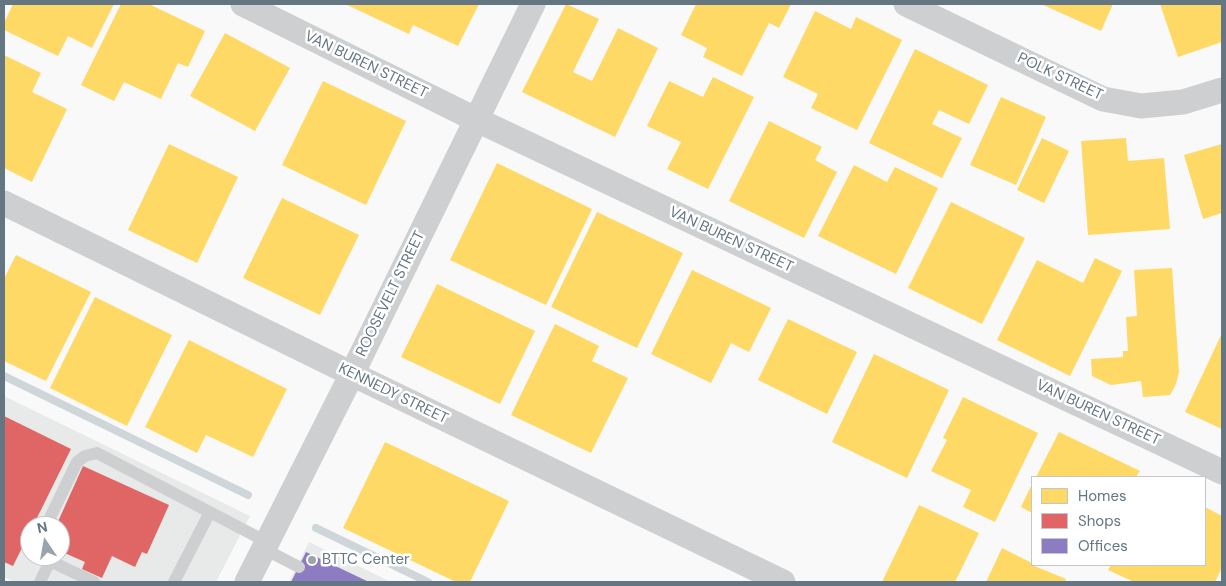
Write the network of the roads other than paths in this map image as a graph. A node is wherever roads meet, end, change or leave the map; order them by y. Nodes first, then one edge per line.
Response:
1 (243, 4) edge
2 (532, 4) edge
3 (906, 4) edge
4 (1222, 90) edge
5 (475, 119) junction
6 (4, 203) edge
7 (352, 374) junction
8 (1222, 472) edge
9 (210, 512) junction
10 (51, 516) edge
11 (266, 545) junction
12 (46, 566) edge
13 (64, 566) edge
14 (299, 567) dead end
15 (40, 582) edge
16 (94, 582) edge
17 (174, 582) edge
18 (246, 582) edge
19 (783, 582) edge

1 - 5 street, VAN BUREN STREET
2 - 5 street, ROOSEVELT STREET
3 - 4 street, POLK STREET
5 - 7 street, ROOSEVELT STREET
5 - 8 street, VAN BUREN STREET
6 - 7 street, KENNEDY STREET
7 - 11 street, ROOSEVELT STREET
7 - 19 street, KENNEDY STREET
9 - 10 lane
9 - 11 lane
9 - 17 lane
11 - 14 lane
11 - 18 street, ROOSEVELT STREET
12 - 15 lane
13 - 16 lane

